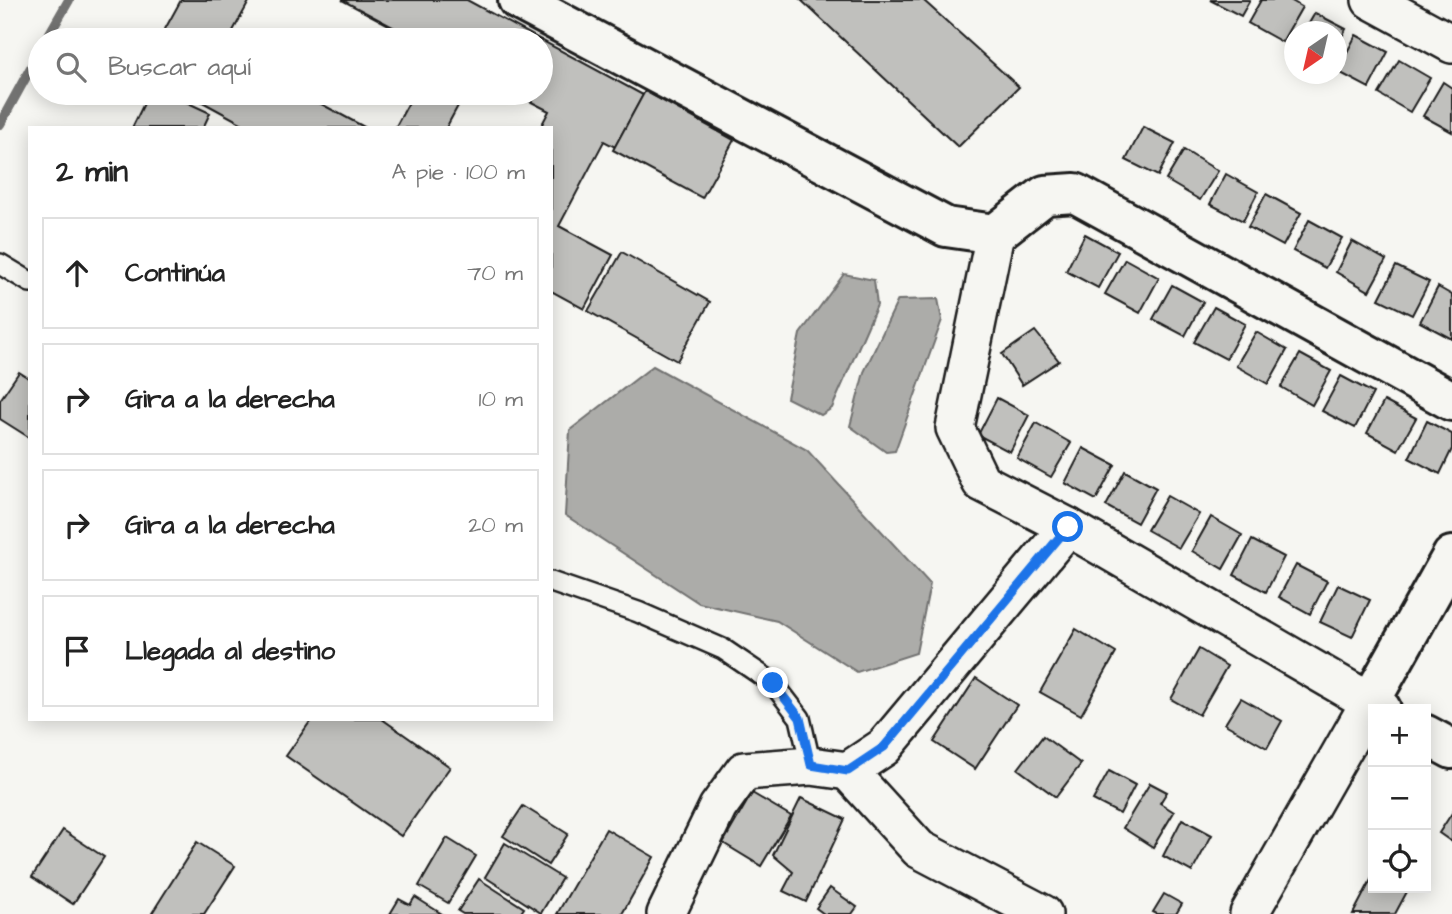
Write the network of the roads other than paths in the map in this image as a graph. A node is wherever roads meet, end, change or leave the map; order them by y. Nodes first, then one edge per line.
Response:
1 (518, 0) edge
2 (1371, 0) edge
3 (1452, 44) edge
4 (995, 234) junction
5 (0, 264) edge
6 (28, 281) edge
7 (1452, 401) edge
8 (1068, 527) junction
9 (1452, 556) edge
10 (553, 583) edge
11 (1373, 704) edge
12 (1377, 704) edge
13 (1368, 719) edge
14 (1431, 738) edge
15 (1452, 749) edge
16 (811, 765) junction
17 (848, 771) junction
18 (666, 914) edge
19 (1043, 914) edge
20 (1249, 914) edge

1 - 4 street
2 - 3 street
4 - 7 street
4 - 8 street
5 - 6 lane
8 - 11 street
8 - 17 street
9 - 12 street
10 - 16 lane
13 - 20 street
14 - 15 street
16 - 17 street
16 - 18 street
17 - 19 street

